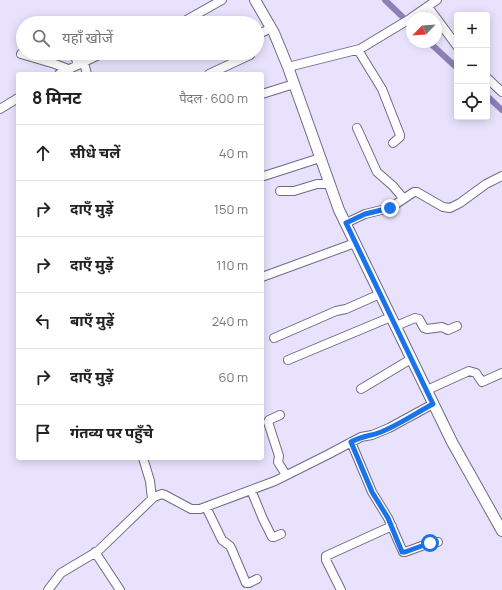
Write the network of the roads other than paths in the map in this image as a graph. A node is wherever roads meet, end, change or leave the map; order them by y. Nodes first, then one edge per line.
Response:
1 (222, 0) edge
2 (255, 0) edge
3 (437, 0) edge
4 (428, 7) junction
5 (193, 16) edge
6 (271, 28) junction
7 (264, 31) edge
8 (454, 42) edge
9 (358, 50) junction
10 (42, 60) edge
11 (78, 60) edge
12 (89, 60) edge
13 (239, 60) edge
14 (81, 64) junction
15 (288, 67) junction
16 (68, 69) junction
17 (63, 72) edge
18 (86, 72) edge
19 (213, 72) edge
20 (490, 81) edge
21 (294, 84) junction
22 (502, 92) edge
23 (264, 93) edge
24 (16, 102) edge
25 (0, 109) edge
26 (357, 128) dead end
27 (393, 142) dead end
28 (320, 158) junction
29 (264, 176) dead end
30 (502, 176) edge
31 (330, 184) junction
32 (280, 191) dead end
33 (403, 198) junction
34 (346, 223) junction
35 (355, 243) junction
36 (264, 276) edge
37 (380, 294) junction
38 (391, 317) junction
39 (396, 326) junction
40 (457, 326) dead end
41 (274, 338) dead end
42 (412, 359) junction
43 (288, 360) dead end
44 (502, 373) edge
45 (361, 388) dead end
46 (427, 390) junction
47 (433, 404) junction
48 (280, 415) dead end
49 (351, 442) junction
50 (144, 460) edge
51 (286, 475) junction
52 (251, 490) junction
53 (156, 497) junction
54 (206, 507) junction
55 (499, 520) edge
56 (392, 526) junction
57 (502, 531) edge
58 (281, 534) dead end
59 (438, 542) dead end
60 (95, 552) junction
61 (257, 579) dead end
62 (48, 590) edge
63 (120, 590) edge
64 (341, 590) edge

1 - 5 street
2 - 6 main road
3 - 4 street
4 - 8 street
4 - 9 street
6 - 7 street
6 - 15 main road
9 - 15 street
9 - 27 street
10 - 16 street
11 - 14 street
12 - 14 street
13 - 19 street
14 - 16 street
14 - 18 street
15 - 21 main road
16 - 17 street
20 - 22 street
21 - 23 street
21 - 28 main road
24 - 25 street
26 - 33 street
28 - 29 street
28 - 31 main road
30 - 33 street
31 - 32 street
31 - 34 main road
33 - 34 street
34 - 35 main road
35 - 36 street
35 - 37 main road
37 - 38 main road
37 - 41 street
38 - 39 main road
38 - 43 street
39 - 40 street
39 - 42 main road
42 - 45 street
42 - 46 main road
44 - 46 street
46 - 47 main road
47 - 49 street
47 - 55 main road
48 - 51 street
49 - 51 street
49 - 56 street
50 - 53 street
51 - 52 street
52 - 54 street
52 - 58 street
53 - 54 street
53 - 60 street
54 - 61 street
55 - 57 main road
56 - 59 street
56 - 64 street
60 - 62 street
60 - 63 street

